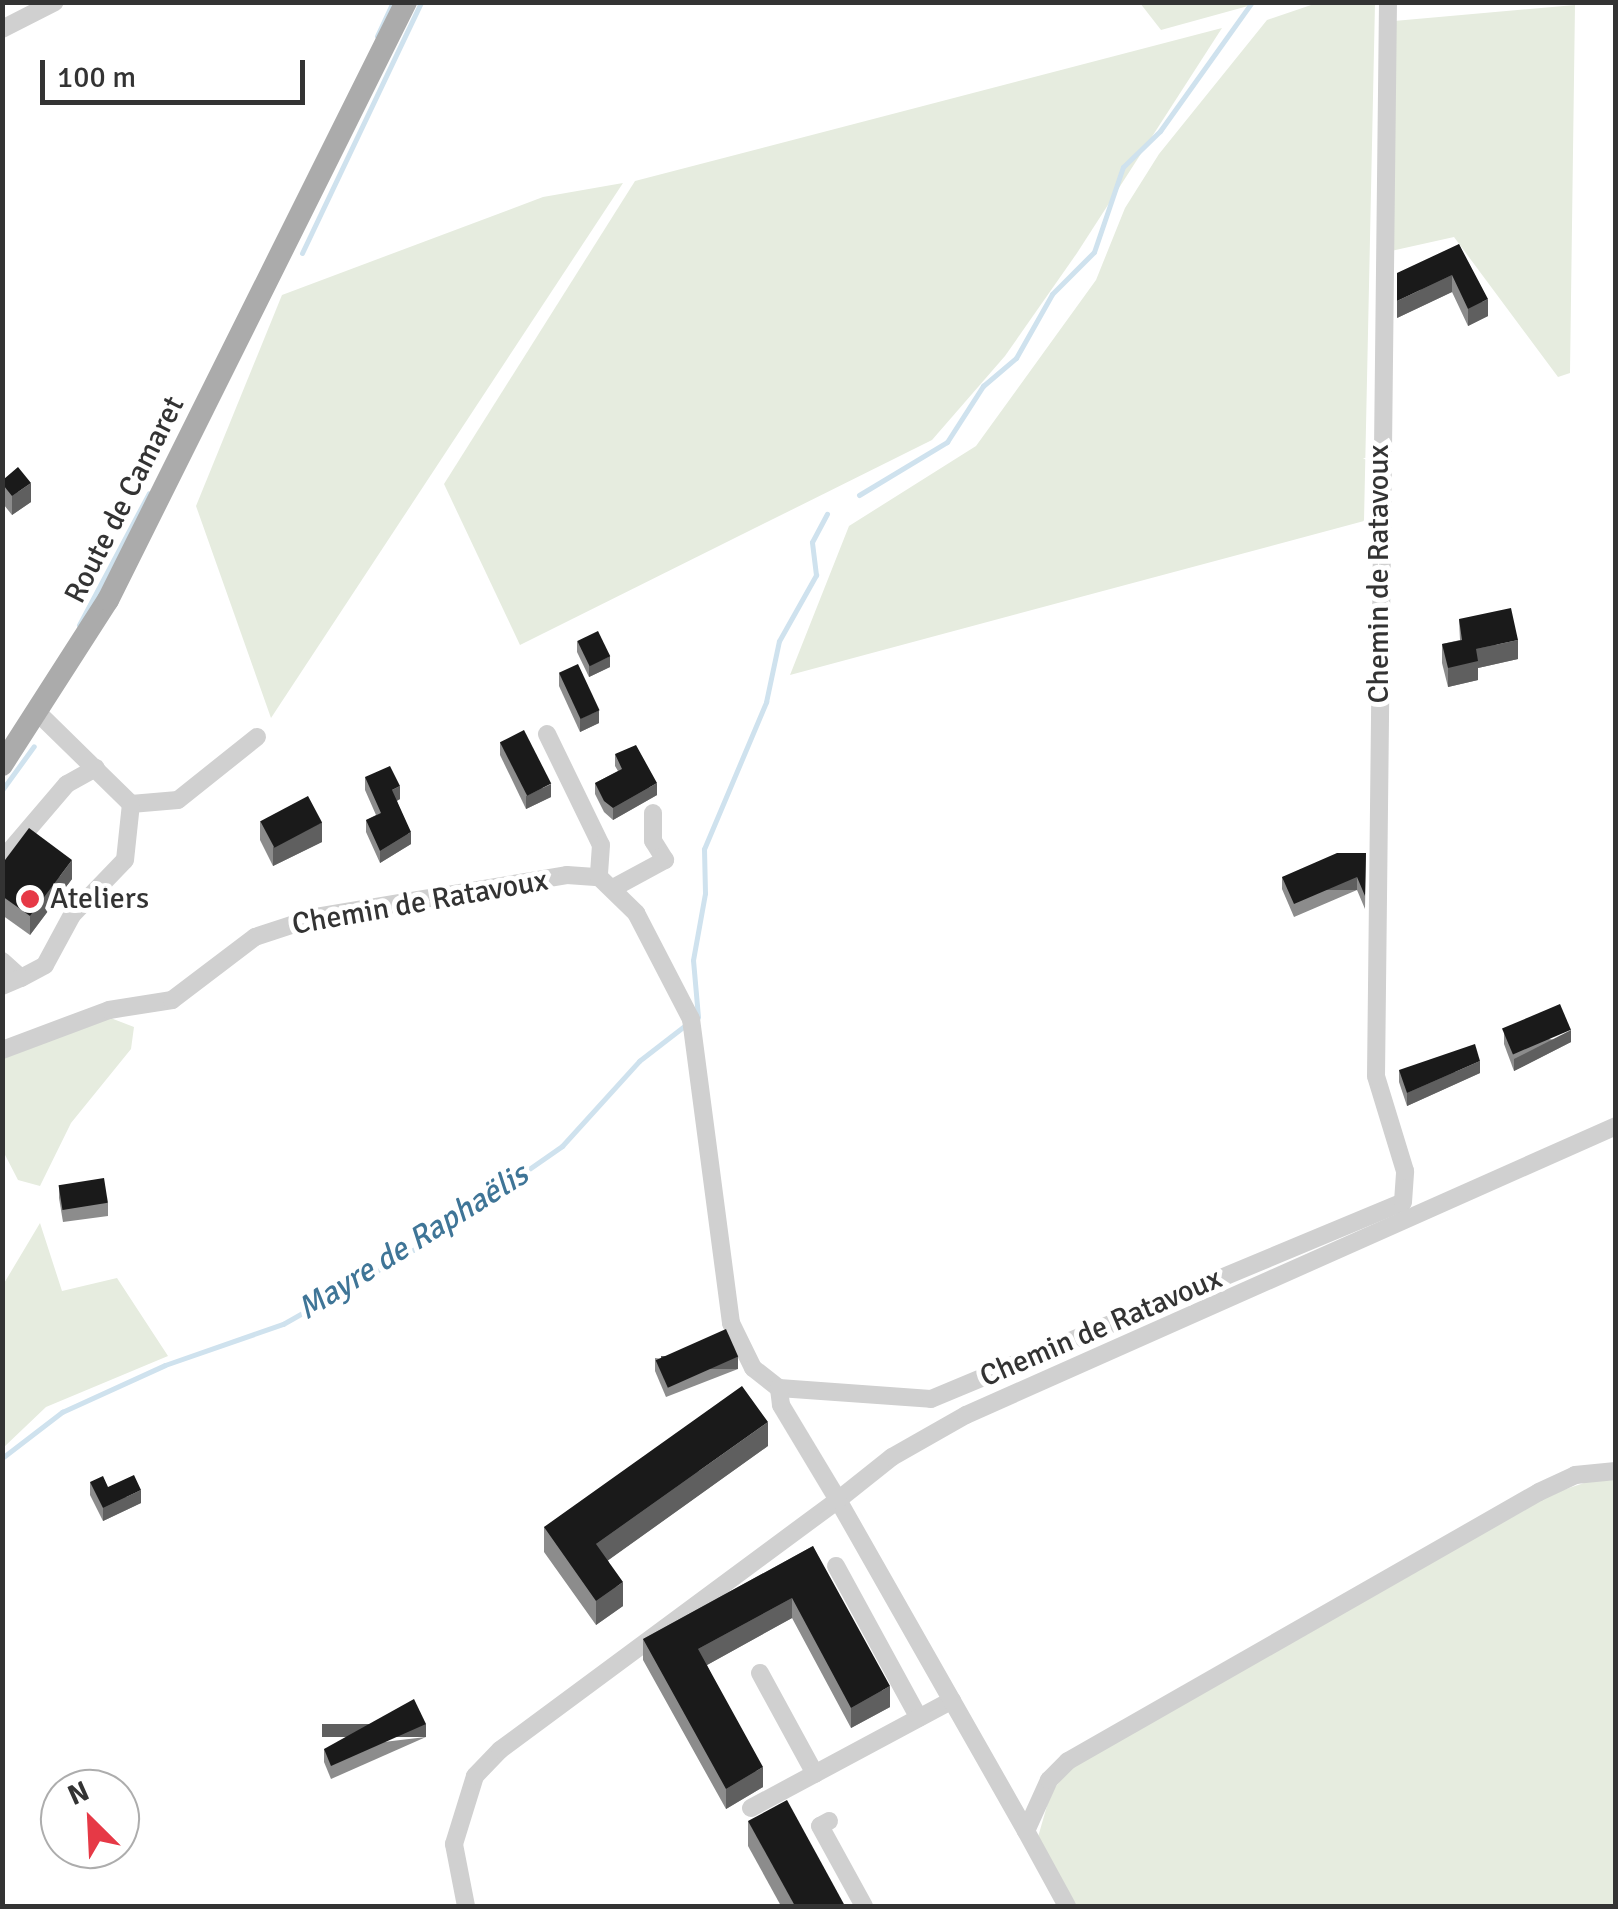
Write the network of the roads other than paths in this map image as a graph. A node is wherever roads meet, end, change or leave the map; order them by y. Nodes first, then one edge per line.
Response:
1 (55, 2) edge
2 (406, 2) edge
3 (1388, 2) edge
4 (2, 29) edge
5 (39, 714) junction
6 (546, 734) dead end
7 (256, 737) dead end
8 (2, 765) edge
9 (96, 768) junction
10 (132, 804) junction
11 (653, 813) dead end
12 (2, 860) edge
13 (607, 882) junction
14 (2, 961) edge
15 (21, 978) junction
16 (2, 986) edge
17 (2, 1050) edge
18 (1616, 1126) edge
19 (779, 1388) junction
20 (1616, 1471) edge
21 (838, 1500) junction
22 (836, 1566) dead end
23 (760, 1673) dead end
24 (952, 1700) junction
25 (919, 1718) junction
26 (815, 1774) junction
27 (750, 1808) dead end
28 (828, 1821) dead end
29 (1026, 1831) junction
30 (466, 1906) edge
31 (864, 1906) edge
32 (1067, 1906) edge

1 - 4 street
2 - 5 main road, Route de Camaret
3 - 19 street, Chemin de Ratavoux
5 - 8 main road, Route de Camaret
5 - 9 street
6 - 13 street
7 - 10 street
9 - 10 street
9 - 12 street
10 - 15 street
11 - 13 street
13 - 17 street, Chemin de Ratavoux
13 - 19 street
14 - 15 street
15 - 16 street
18 - 21 street
19 - 21 street
20 - 29 street
21 - 24 street
21 - 30 street
22 - 25 street
23 - 26 street
24 - 25 street
24 - 29 street
25 - 26 street
26 - 27 street
28 - 31 street
29 - 32 street

